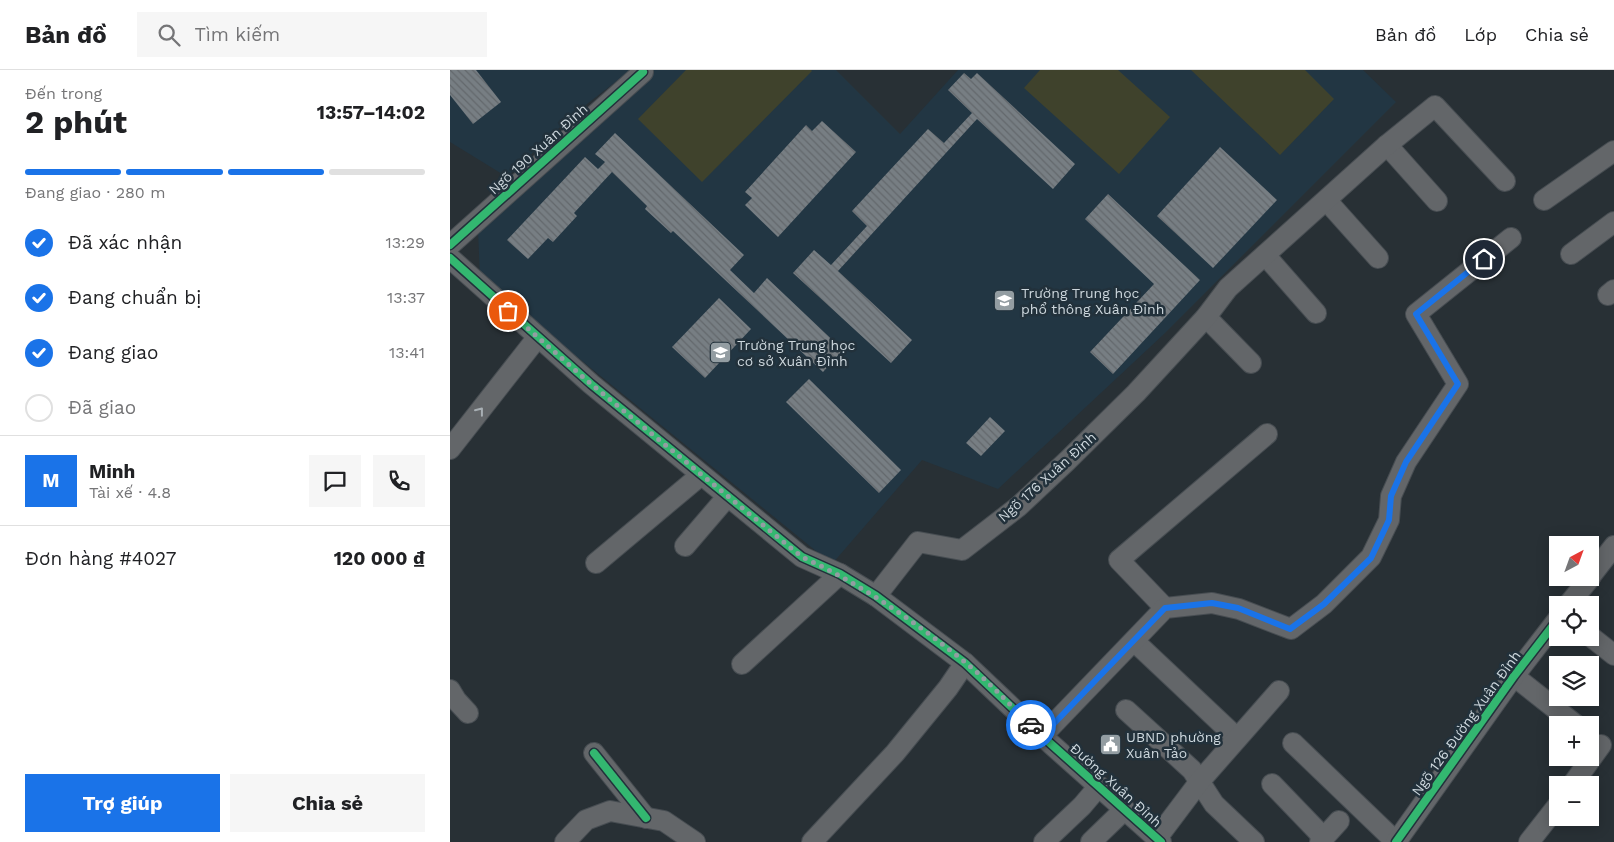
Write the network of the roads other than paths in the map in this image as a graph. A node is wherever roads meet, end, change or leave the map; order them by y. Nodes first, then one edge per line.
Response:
1 (643, 72) dead end
2 (1387, 145) junction
3 (1614, 151) edge
4 (1505, 182) dead end
5 (1544, 200) dead end
6 (1327, 201) junction
7 (1437, 201) dead end
8 (1614, 222) edge
9 (1511, 238) dead end
10 (450, 245) edge
11 (1572, 254) dead end
12 (1265, 255) junction
13 (450, 258) edge
14 (1378, 258) dead end
15 (1316, 313) dead end
16 (1206, 317) junction
17 (537, 338) junction
18 (1250, 363) dead end
19 (1267, 434) dead end
20 (450, 449) edge
21 (701, 475) junction
22 (727, 497) junction
23 (685, 546) dead end
24 (1614, 546) edge
25 (596, 563) dead end
26 (1599, 565) edge
27 (840, 574) junction
28 (1583, 586) edge
29 (876, 596) junction
30 (1575, 596) edge
31 (1165, 608) junction
32 (1549, 631) edge
33 (1134, 641) junction
34 (1599, 643) edge
35 (1614, 655) edge
36 (966, 663) junction
37 (742, 664) dead end
38 (1514, 676) junction
39 (450, 690) edge
40 (1279, 691) dead end
41 (1126, 710) dead end
42 (468, 713) dead end
43 (1565, 716) edge
44 (1042, 736) junction
45 (1237, 738) junction
46 (1293, 743) dead end
47 (1602, 745) edge
48 (594, 753) dead end
49 (1579, 776) edge
50 (1200, 781) junction
51 (1272, 784) dead end
52 (1099, 786) junction
53 (1124, 810) junction
54 (1549, 816) edge
55 (646, 818) junction
56 (1339, 822) dead end
57 (1159, 840) edge
58 (1322, 840) edge
59 (565, 842) edge
60 (695, 842) edge
61 (812, 842) edge
62 (1044, 842) edge
63 (1091, 842) edge
64 (1254, 842) edge
65 (1396, 842) edge
66 (1528, 842) edge

1 - 10 street, Ngõ 190 Xuân Đỉnh
2 - 4 street, Ngõ 176 Xuân Đỉnh
2 - 6 street, Ngõ 176 Xuân Đỉnh
2 - 7 street
3 - 5 street
6 - 12 street, Ngõ 176 Xuân Đỉnh
6 - 14 street
8 - 11 street
9 - 31 street
12 - 15 street
12 - 16 street, Ngõ 176 Xuân Đỉnh
13 - 17 street, Đường Xuân Đỉnh
16 - 18 street
16 - 29 street, Ngõ 176 Xuân Đỉnh
20 -> 17 street
17 - 21 street, Đường Xuân Đỉnh
19 - 31 street
21 - 22 street, Đường Xuân Đỉnh
21 - 25 street
22 - 23 street
22 - 27 street, Đường Xuân Đỉnh
24 - 26 street
27 - 29 street, Đường Xuân Đỉnh
27 - 37 street
28 - 30 street
29 - 36 street, Đường Xuân Đỉnh
31 - 33 street
32 - 38 street, Ngõ 126 Đường Xuân Đỉnh
33 - 44 street
33 - 45 street
34 - 35 street
36 - 44 street, Đường Xuân Đỉnh
36 - 61 street
38 - 43 street
38 - 65 street, Ngõ 126 Đường Xuân Đỉnh
39 - 42 street
40 - 45 street
41 - 50 street
44 - 52 street, Đường Xuân Đỉnh
45 - 50 street
46 - 65 street
47 - 49 street
48 - 55 street
50 - 57 street
50 - 64 street
51 - 58 street
52 - 53 street, Đường Xuân Đỉnh
52 - 62 street
53 - 57 street, Đường Xuân Đỉnh
53 - 63 street
54 - 66 street
55 - 59 street
55 - 60 street
56 - 58 street

